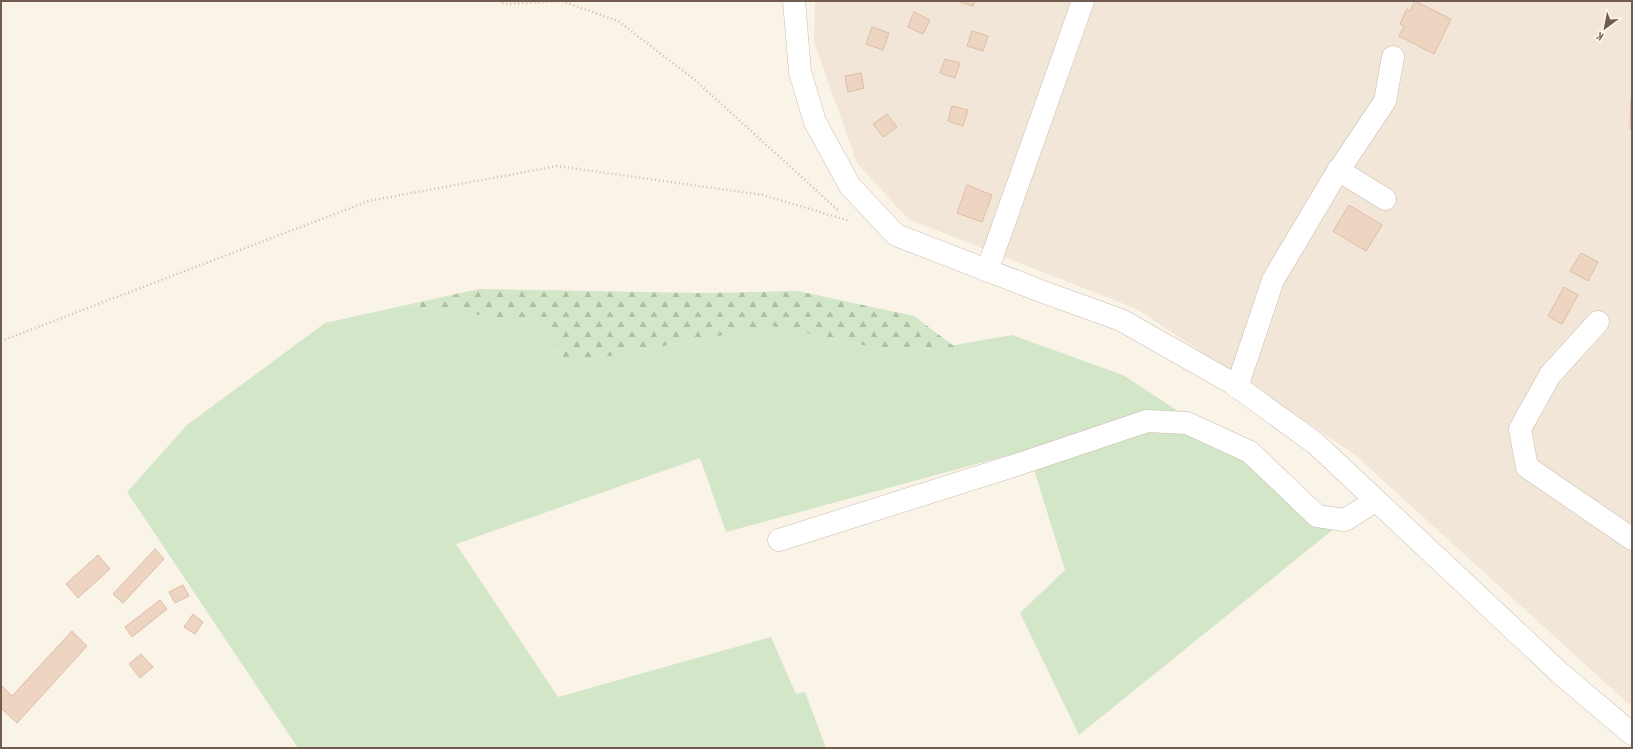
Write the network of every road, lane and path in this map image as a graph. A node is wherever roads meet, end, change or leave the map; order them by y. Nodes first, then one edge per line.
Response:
1 (499, 1) edge
2 (794, 1) edge
3 (1083, 1) edge
4 (1393, 57) dead end
5 (1338, 170) junction
6 (1385, 199) dead end
7 (850, 221) junction
8 (856, 223) dead end
9 (987, 271) junction
10 (1598, 322) dead end
11 (1, 341) edge
12 (1237, 387) junction
13 (1376, 501) junction
14 (1632, 539) edge
15 (780, 540) dead end
16 (1632, 734) edge

1 - 7 path
2 - 9 street
3 - 9 street
4 - 5 street
5 - 6 street
5 - 12 street
7 - 8 path
7 - 11 path
9 - 12 street
10 - 14 street
12 - 13 street
13 - 15 street
13 - 16 street

